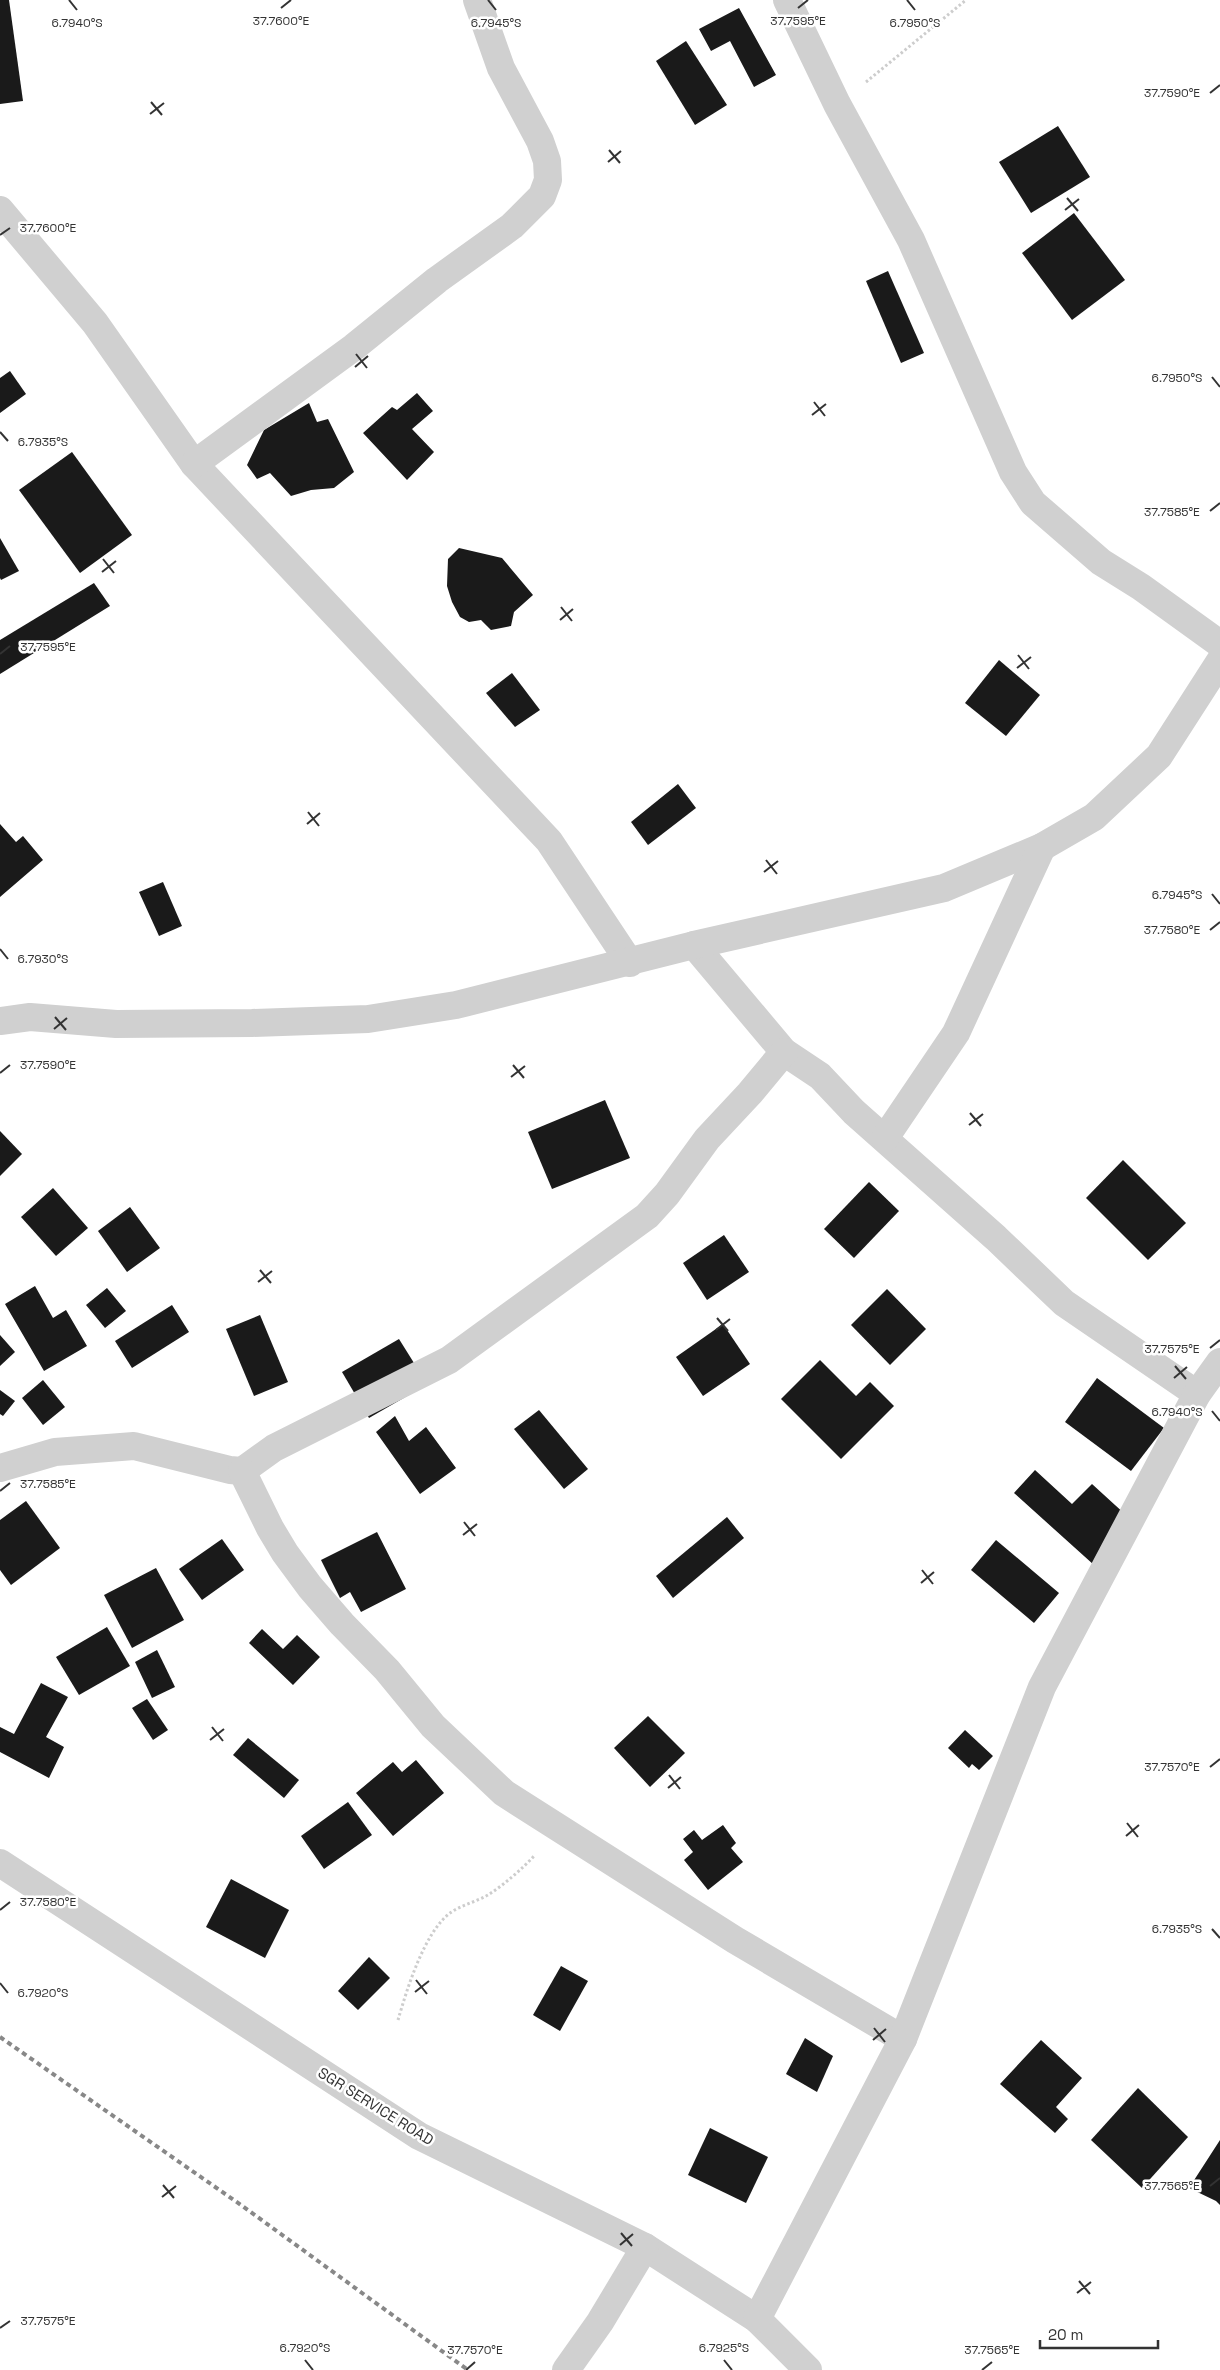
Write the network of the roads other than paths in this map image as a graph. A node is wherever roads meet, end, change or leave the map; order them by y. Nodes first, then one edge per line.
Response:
1 (478, 0) edge
2 (787, 0) edge
3 (0, 210) edge
4 (194, 464) junction
5 (1220, 644) edge
6 (1220, 661) edge
7 (1042, 847) junction
8 (694, 945) junction
9 (630, 963) junction
10 (0, 1021) edge
11 (784, 1052) junction
12 (885, 1138) junction
13 (1220, 1362) edge
14 (1197, 1394) junction
15 (0, 1468) edge
16 (242, 1471) junction
17 (0, 1863) edge
18 (903, 2039) junction
19 (645, 2247) junction
20 (756, 2318) junction
21 (566, 2370) edge
22 (808, 2370) edge

1 - 4 street
2 - 5 street
3 - 4 street
4 - 9 street
6 - 7 street
7 - 8 street
7 - 12 street
8 - 9 street
8 - 11 street
9 - 10 street
11 - 12 street
11 - 16 street
12 - 14 street
13 - 14 street
14 - 18 street
15 - 16 street
16 - 18 street
17 - 19 street, SGR SERVICE ROAD
18 - 20 street
19 - 20 street, SGR SERVICE ROAD
19 - 21 street
20 - 22 street, SGR SERVICE ROAD

